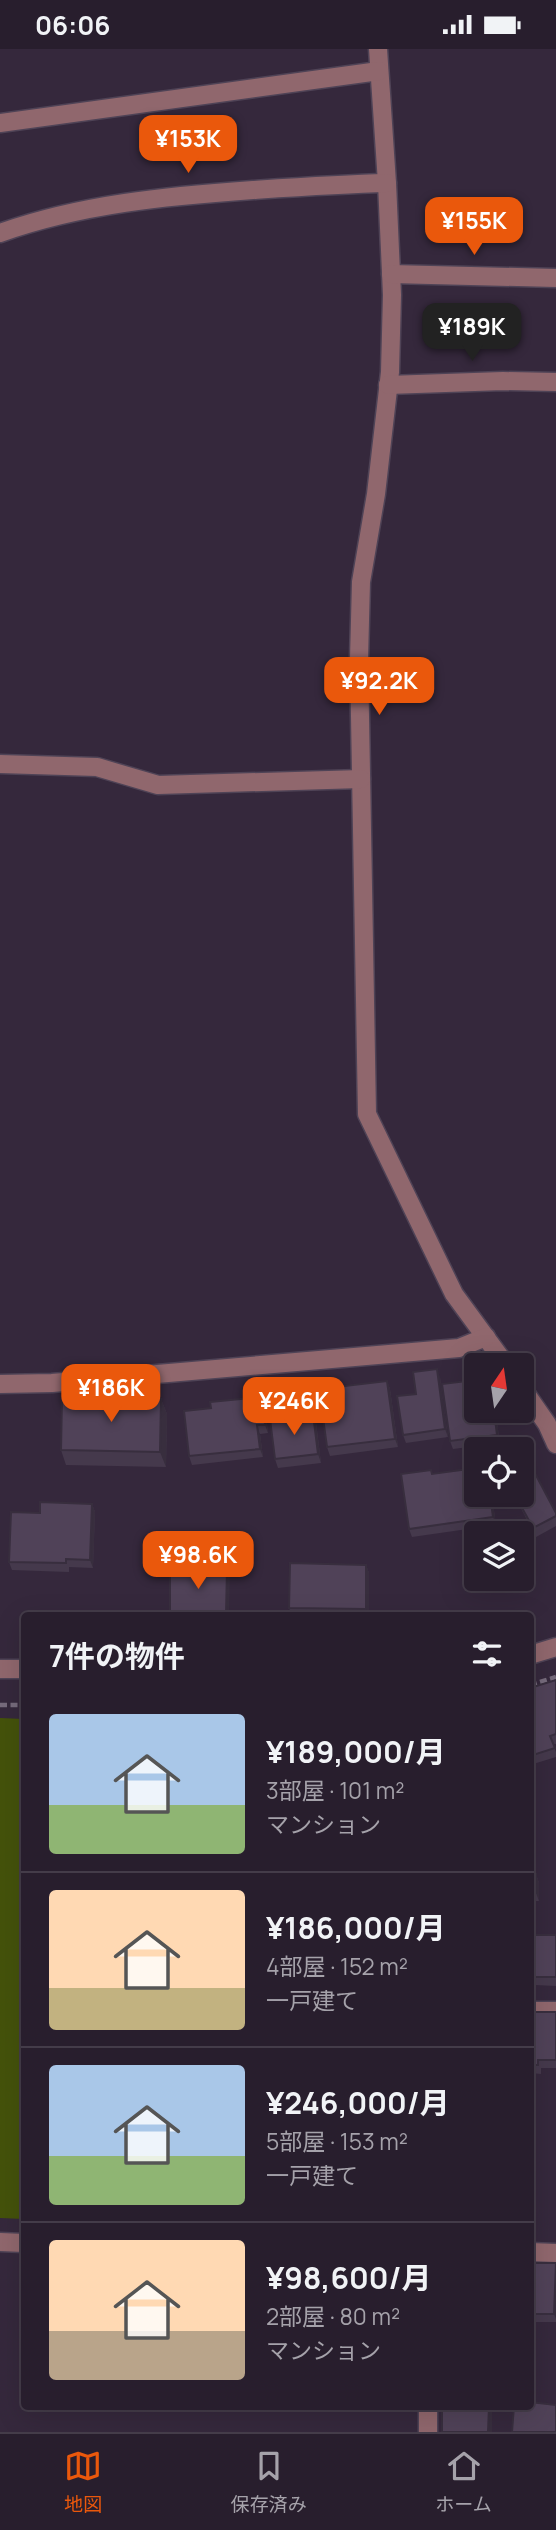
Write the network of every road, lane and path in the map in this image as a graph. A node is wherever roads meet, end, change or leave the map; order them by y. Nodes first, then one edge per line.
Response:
1 (378, 49) edge
2 (379, 71) junction
3 (0, 123) edge
4 (387, 183) junction
5 (0, 233) edge
6 (391, 274) junction
7 (556, 278) edge
8 (556, 382) edge
9 (388, 385) junction
10 (0, 764) edge
11 (361, 779) junction
12 (486, 1337) junction
13 (497, 1353) edge
14 (0, 1384) edge
15 (534, 1405) edge
16 (556, 1444) edge
17 (556, 1647) edge
18 (534, 1654) edge
19 (0, 1669) edge
20 (21, 1669) edge
21 (556, 1677) edge
22 (534, 1684) edge
23 (0, 1705) edge
24 (21, 1705) edge
25 (534, 2011) edge
26 (556, 2011) edge
27 (0, 2242) edge
28 (21, 2243) edge
29 (534, 2252) edge
30 (556, 2253) edge
31 (428, 2410) edge
32 (428, 2432) edge

1 - 2 street
2 - 3 street
2 - 4 street
4 - 5 street
4 - 6 street
6 - 7 street
6 - 9 street
8 - 9 street
9 - 11 street
10 - 11 street
11 - 12 street
12 - 13 street
12 - 14 street
15 - 16 street
17 - 18 street
19 - 20 street
21 - 22 path
23 - 24 path
25 - 26 street
27 - 28 street
29 - 30 street
31 - 32 street

